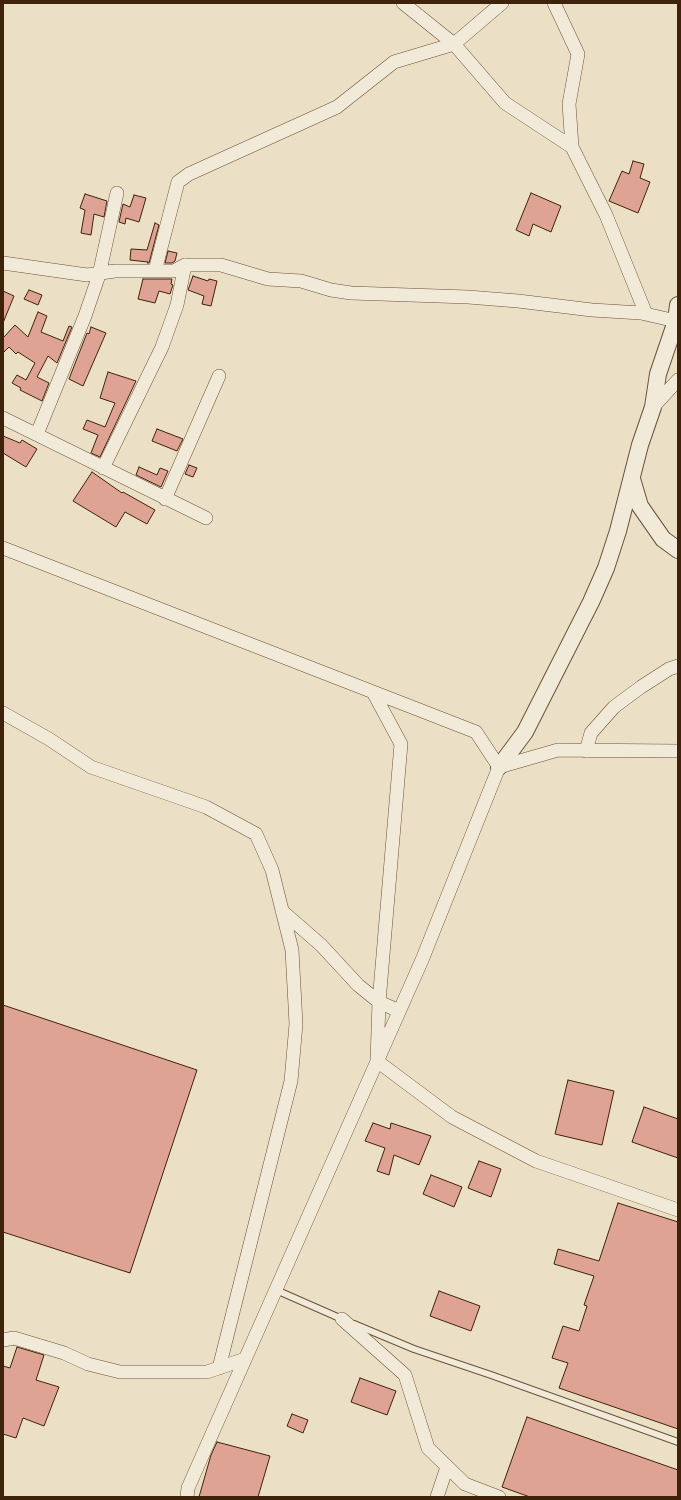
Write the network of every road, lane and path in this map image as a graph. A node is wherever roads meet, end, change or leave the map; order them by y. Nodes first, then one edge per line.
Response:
1 (403, 3) edge
2 (502, 3) edge
3 (554, 3) edge
4 (454, 44) junction
5 (572, 147) junction
6 (117, 193) dead end
7 (3, 263) edge
8 (185, 264) junction
9 (155, 271) junction
10 (99, 275) junction
11 (677, 313) edge
12 (646, 314) junction
13 (219, 376) dead end
14 (678, 380) edge
15 (653, 407) junction
16 (3, 418) edge
17 (37, 434) junction
18 (103, 468) junction
19 (631, 477) junction
20 (165, 498) junction
21 (206, 518) dead end
22 (3, 548) edge
23 (678, 550) edge
24 (678, 666) edge
25 (373, 692) junction
26 (3, 713) edge
27 (586, 751) junction
28 (678, 751) edge
29 (499, 768) junction
30 (282, 911) junction
31 (379, 1002) junction
32 (399, 1011) junction
33 (377, 1061) junction
34 (678, 1210) edge
35 (276, 1290) junction
36 (342, 1319) junction
37 (3, 1340) edge
38 (245, 1359) junction
39 (219, 1368) junction
40 (678, 1442) edge
41 (447, 1467) junction
42 (187, 1497) edge
43 (437, 1497) edge
44 (499, 1497) edge

1 - 4 street
2 - 4 street
3 - 5 street
4 - 5 street
4 - 9 street
5 - 12 street
6 - 10 street
7 - 10 street
8 - 9 street
8 - 12 street
8 - 18 street
9 - 10 street
10 - 17 street
11 - 12 street
11 - 15 street
13 - 20 street
14 - 15 street
15 - 19 street
16 - 17 street
17 - 18 street
18 - 20 street
19 - 23 street
19 - 29 street
20 - 21 street
22 - 25 street
24 - 27 street
25 - 29 street
25 - 31 street
26 - 30 street
27 - 28 street
27 - 29 street
29 - 32 street
30 - 31 street
30 - 39 street
31 - 32 street
31 - 33 street
32 - 33 street
33 - 34 street
33 - 35 street
35 - 36 lane
35 - 38 street
36 - 40 lane
36 - 41 street
37 - 39 street
38 - 39 street
38 - 42 street
41 - 43 street
41 - 44 street

